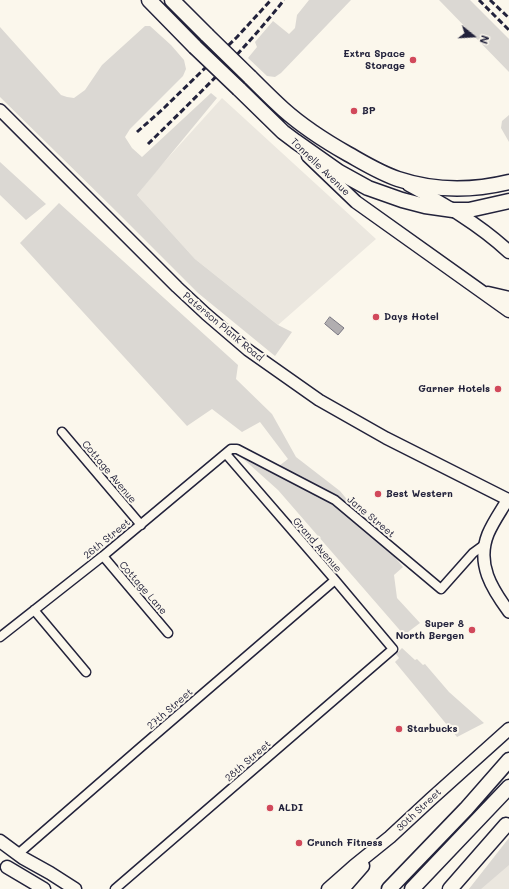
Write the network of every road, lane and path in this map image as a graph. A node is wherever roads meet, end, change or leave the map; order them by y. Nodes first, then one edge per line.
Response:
1 (149, 0) edge
2 (172, 0) edge
3 (0, 110) edge
4 (283, 132) junction
5 (398, 179) junction
6 (509, 182) edge
7 (509, 201) edge
8 (453, 210) junction
9 (509, 252) edge
10 (483, 292) junction
11 (509, 298) edge
12 (509, 311) edge
13 (62, 432) dead end
14 (226, 454) junction
15 (509, 499) edge
16 (141, 525) junction
17 (484, 545) junction
18 (103, 556) junction
19 (335, 580) junction
20 (34, 610) junction
21 (509, 612) edge
22 (168, 632) dead end
23 (0, 637) edge
24 (393, 649) joint
25 (86, 672) dead end
26 (509, 729) edge
27 (509, 760) edge
28 (509, 787) edge
29 (508, 823) edge
30 (390, 837) junction
31 (0, 841) edge
32 (21, 856) junction
33 (4, 864) edge
34 (29, 889) edge
35 (44, 889) edge
36 (60, 889) edge
37 (75, 889) edge
38 (116, 889) edge
39 (328, 889) edge
40 (343, 889) edge
41 (390, 889) edge
42 (412, 889) edge
43 (450, 889) edge
44 (459, 889) edge

1 - 4 highway, Tonnelle Avenue, bridge
2 - 5 highway, Tonnelle Avenue, bridge
3 - 15 main road, Paterson Plank Road
4 - 8 highway
4 - 10 main road, Tonnelle Avenue
5 - 6 highway
5 - 8 main road, Tonnelle Avenue
7 - 8 highway
8 - 9 main road, Tonnelle Avenue
10 - 11 main road
10 - 12 main road, Tonnelle Avenue
13 - 16 street, Cottage Avenue
14 - 16 street, 26th Street
14 - 17 street, Jane Street
14 - 19 street, Grand Avenue
15 - 17 main road
16 - 18 street, 26th Street
17 - 21 main road
18 - 20 street, 26th Street
18 - 22 street, Cottage Lane
19 - 24 street, Grand Avenue
19 - 32 street, 27th Street
20 - 23 street, 26th Street
20 - 25 street
24 - 38 street, 28th Street
26 - 30 main road, 30th Street
27 - 41 highway
28 - 42 highway
29 - 43 highway
29 - 44 highway
30 - 39 main road, 30th Street
30 - 40 main road
31 - 32 main road
32 - 36 main road
32 - 37 main road
33 - 34 main road
33 - 35 main road

